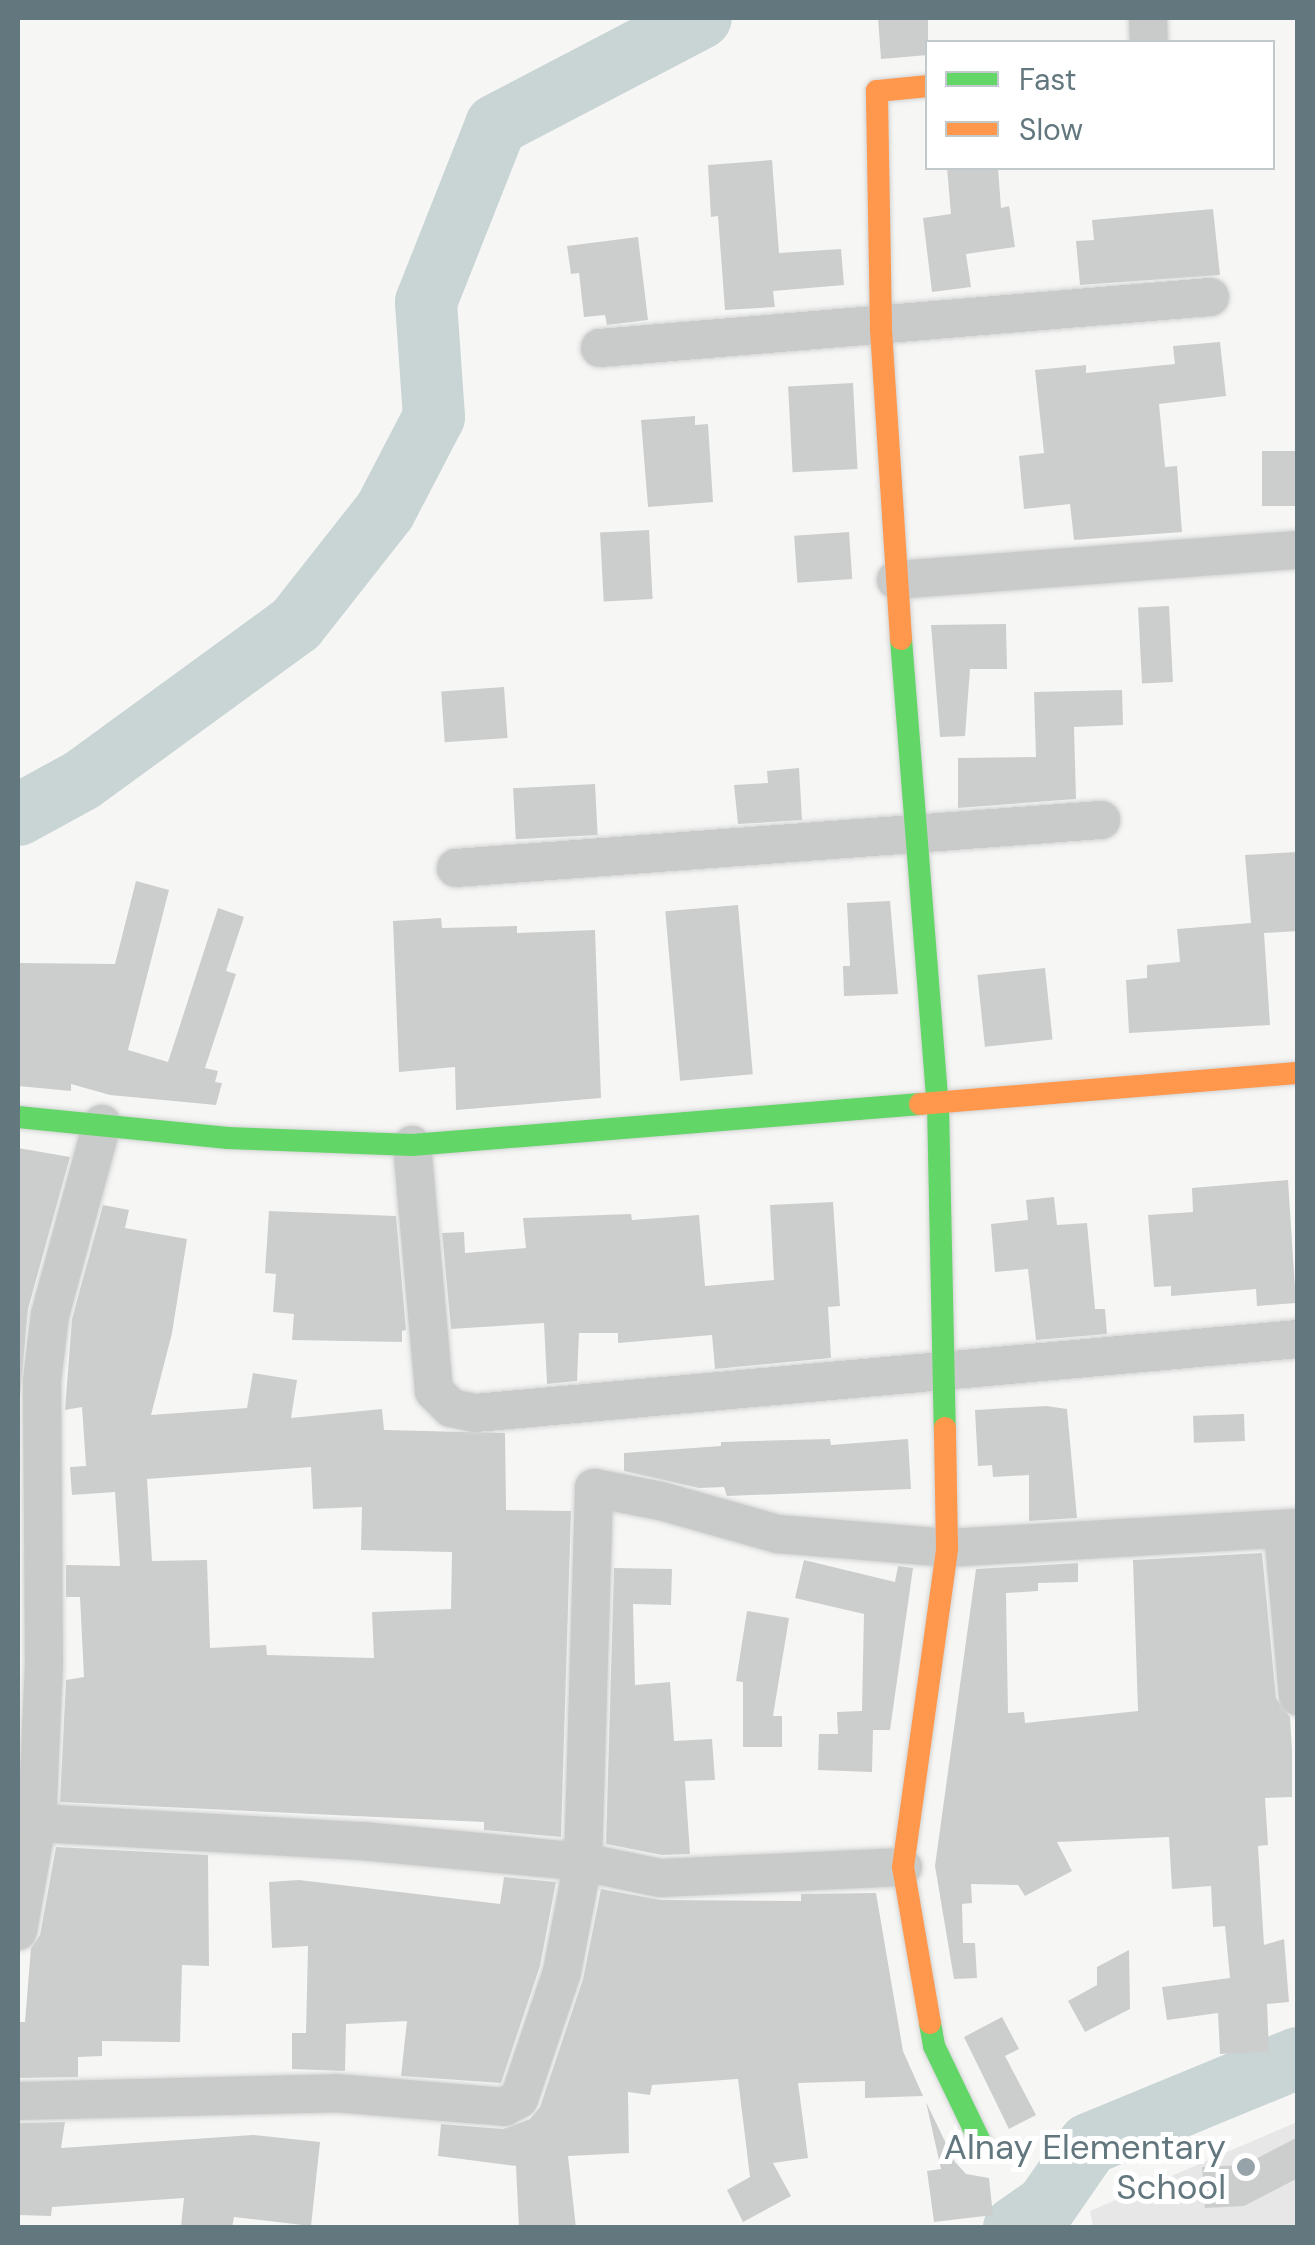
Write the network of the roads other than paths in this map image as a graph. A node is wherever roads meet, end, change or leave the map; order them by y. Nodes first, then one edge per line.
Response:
1 (925, 86) edge
2 (1210, 297) dead end
3 (881, 326) junction
4 (600, 348) dead end
5 (1298, 550) edge
6 (896, 580) junction
7 (1101, 820) dead end
8 (916, 833) junction
9 (456, 868) dead end
10 (1298, 1073) edge
11 (938, 1105) junction
12 (18, 1117) edge
13 (102, 1124) junction
14 (412, 1145) junction
15 (1298, 1339) edge
16 (944, 1372) junction
17 (30, 1424) edge
18 (1290, 1530) edge
19 (947, 1548) junction
20 (1298, 1696) edge
21 (37, 1823) junction
22 (584, 1862) junction
23 (903, 1867) junction
24 (18, 1931) edge
25 (18, 2102) edge
26 (984, 2148) dead end

1 - 3 street
2 - 3 street
3 - 4 street
3 - 6 street
5 - 6 street
6 - 8 street
7 - 8 street
8 - 9 street
8 - 11 street
10 - 11 street
11 - 14 street
11 - 16 street
12 - 13 street
13 - 14 street
13 - 17 street
14 - 16 street
15 - 16 street
16 - 19 street
17 - 21 street
18 - 19 street
18 - 20 street
19 - 22 street
19 - 23 street
21 - 22 street
21 - 24 street
22 - 23 street
22 - 25 street
23 - 26 street

